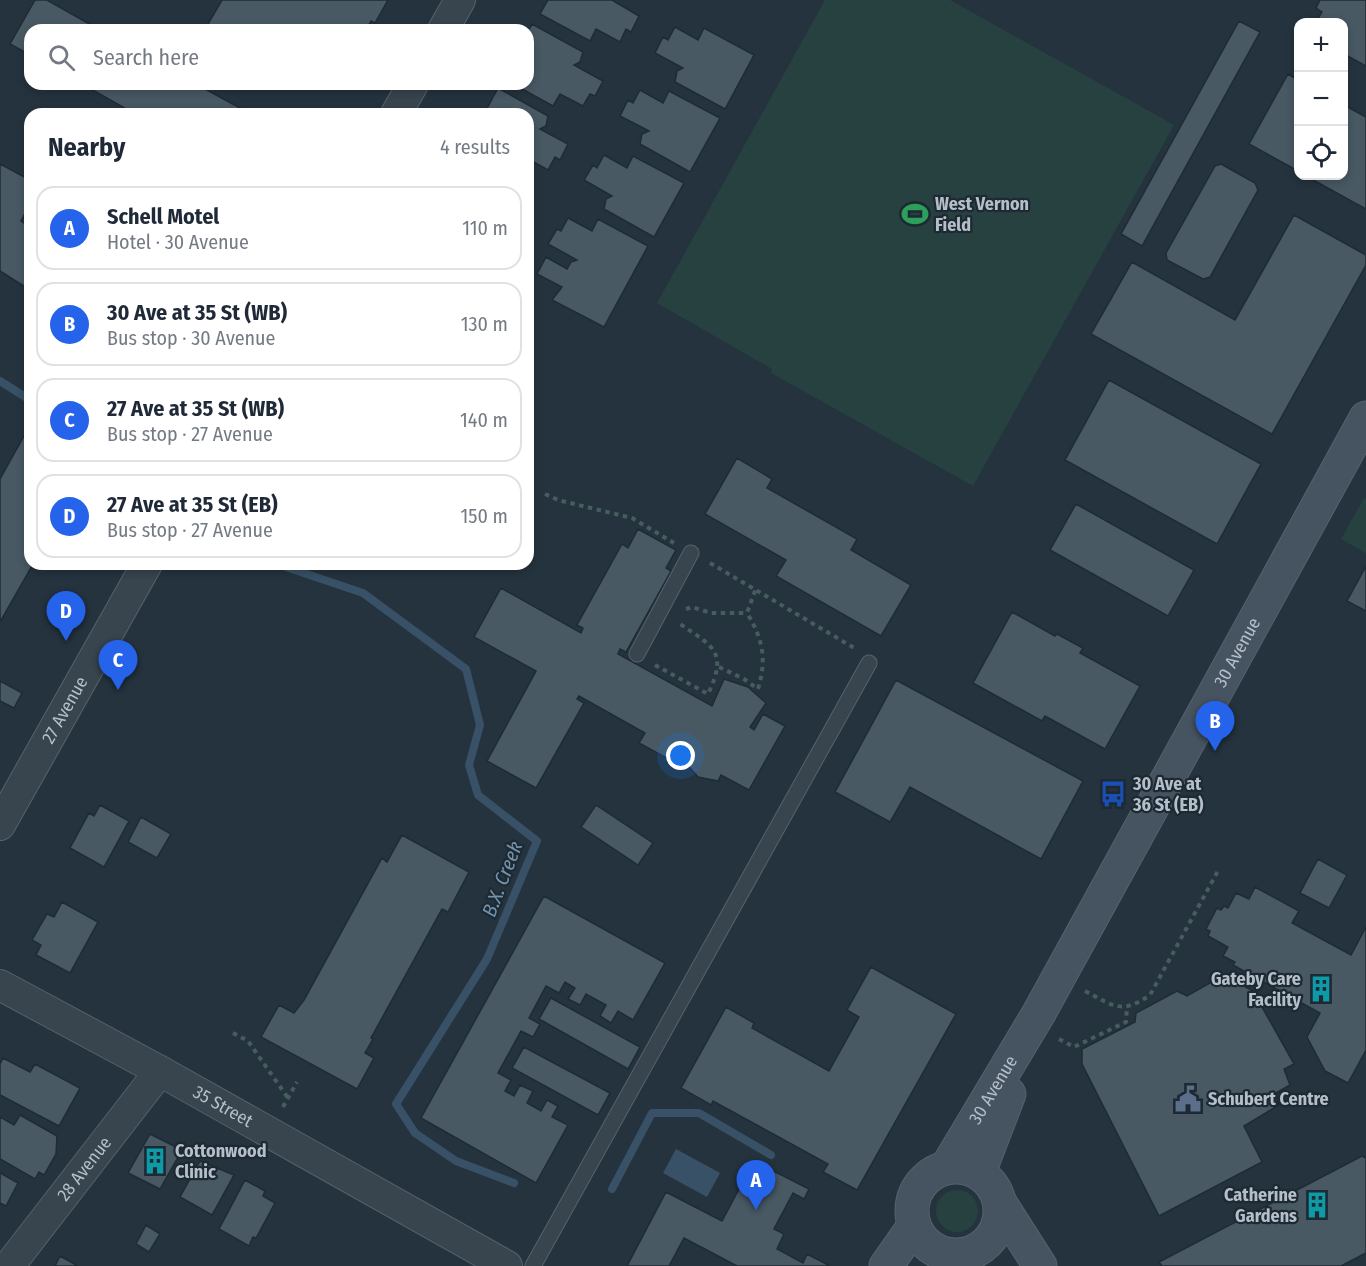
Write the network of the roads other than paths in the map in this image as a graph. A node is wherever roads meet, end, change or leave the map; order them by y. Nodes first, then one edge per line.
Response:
1 (460, 0) edge
2 (446, 24) edge
3 (410, 90) edge
4 (399, 108) edge
5 (1366, 418) edge
6 (691, 553) road end
7 (144, 570) edge
8 (637, 654) road end
9 (869, 663) road end
10 (0, 825) edge
11 (0, 985) edge
12 (1040, 1013) junction
13 (160, 1071) junction
14 (946, 1167) junction
15 (979, 1172) junction
16 (1000, 1203) junction
17 (914, 1226) junction
18 (933, 1259) edge
19 (986, 1259) edge
20 (9, 1266) edge
21 (507, 1266) edge
22 (533, 1266) edge
23 (886, 1266) edge
24 (1040, 1266) edge

1 - 2 street
3 - 4 street
5 - 12 street, 30 Avenue
6 - 8 lane
7 - 10 street, 27 Avenue
9 - 22 lane
11 - 13 street, 35 Street
12 - 14 street, 30 Avenue
12 - 15 street, 30 Avenue
13 - 20 street, 28 Avenue
13 - 21 street, 35 Street
14 - 15 street
14 - 17 street
15 - 16 street
16 - 19 street
16 - 24 street
17 - 18 street
17 - 23 street
18 - 19 street

